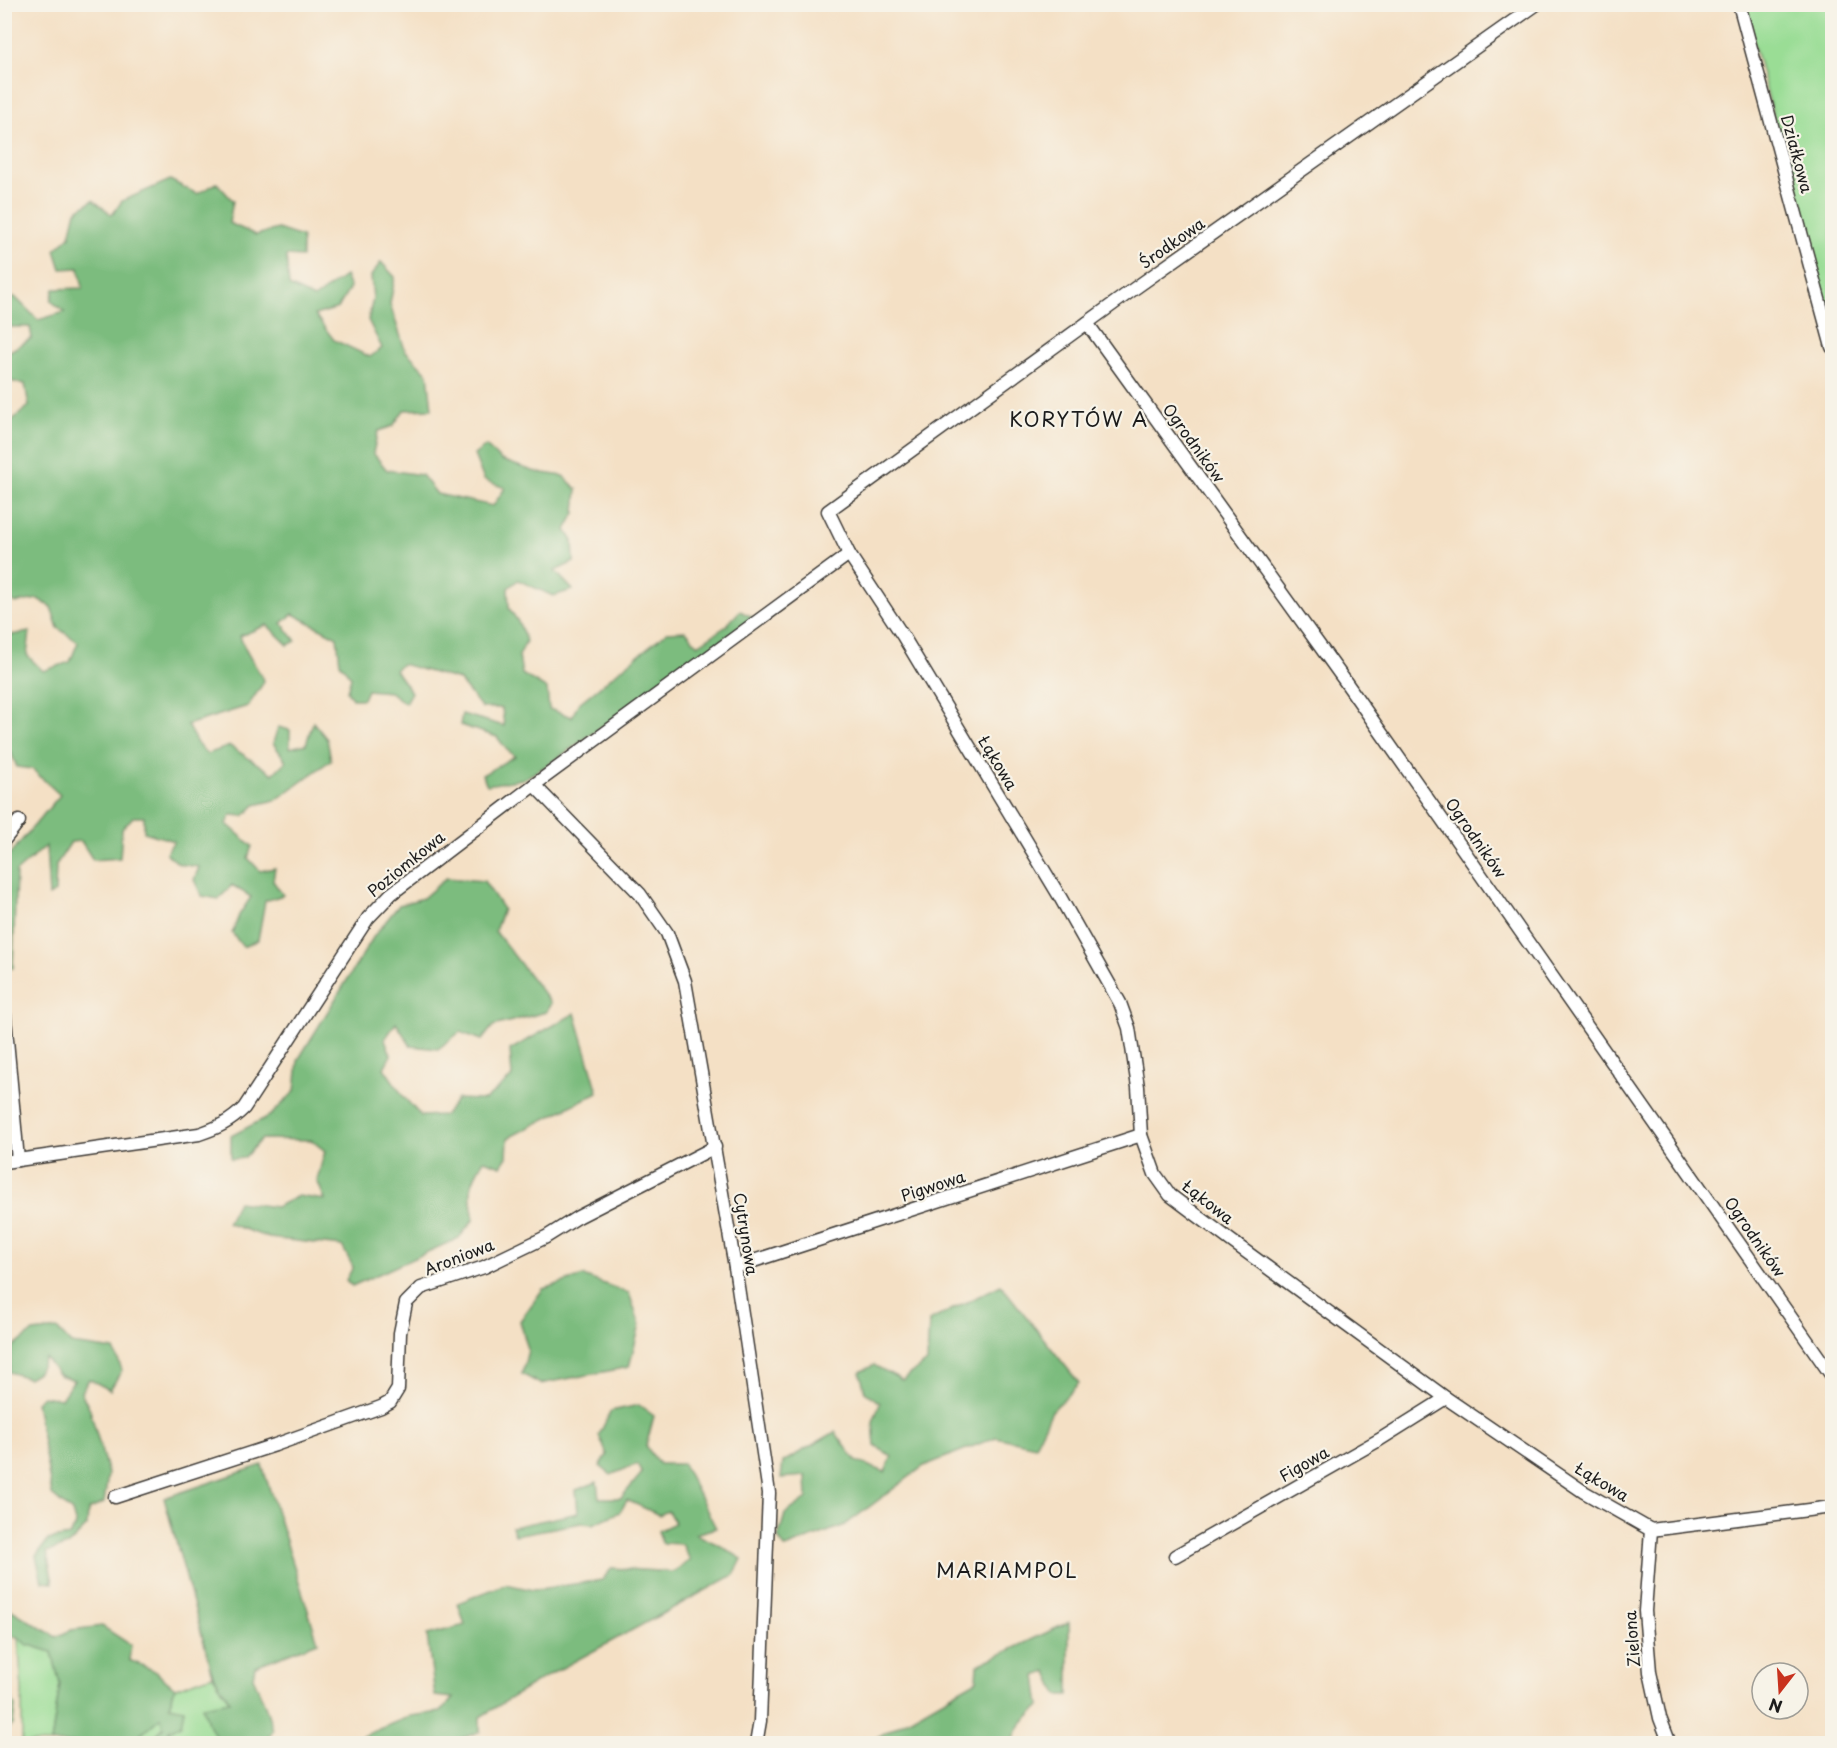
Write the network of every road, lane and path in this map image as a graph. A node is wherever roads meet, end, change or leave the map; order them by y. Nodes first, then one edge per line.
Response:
1 (1537, 4) edge
2 (1739, 4) edge
3 (1087, 323) junction
4 (1833, 347) edge
5 (828, 512) joint
6 (849, 554) junction
7 (534, 785) junction
8 (20, 821) dead end
9 (4, 840) edge
10 (4, 1007) edge
11 (1141, 1135) junction
12 (715, 1147) junction
13 (18, 1160) junction
14 (4, 1162) edge
15 (735, 1267) junction
16 (1833, 1377) edge
17 (1446, 1398) junction
18 (115, 1497) dead end
19 (1833, 1507) edge
20 (1651, 1530) junction
21 (1175, 1556) dead end
22 (756, 1743) edge
23 (1670, 1743) edge

1 - 3 street, Środkowa
2 - 4 street, Działkowa
3 - 5 street, Środkowa
3 - 16 street, Ogrodników
5 - 6 street, Łąkowa
6 - 7 street, Poziomkowa
6 - 11 street, Łąkowa
7 - 12 street, Cytrynowa
7 - 13 street, Poziomkowa
8 - 9 street
10 - 13 street
11 - 15 street, Pigwowa
11 - 17 street, Łąkowa
12 - 15 street, Cytrynowa
12 - 18 street, Aroniowa
13 - 14 street, Poziomkowa
15 - 22 street, Cytrynowa
17 - 20 street, Łąkowa
17 - 21 street, Figowa
19 - 20 street
20 - 23 street, Zielona

